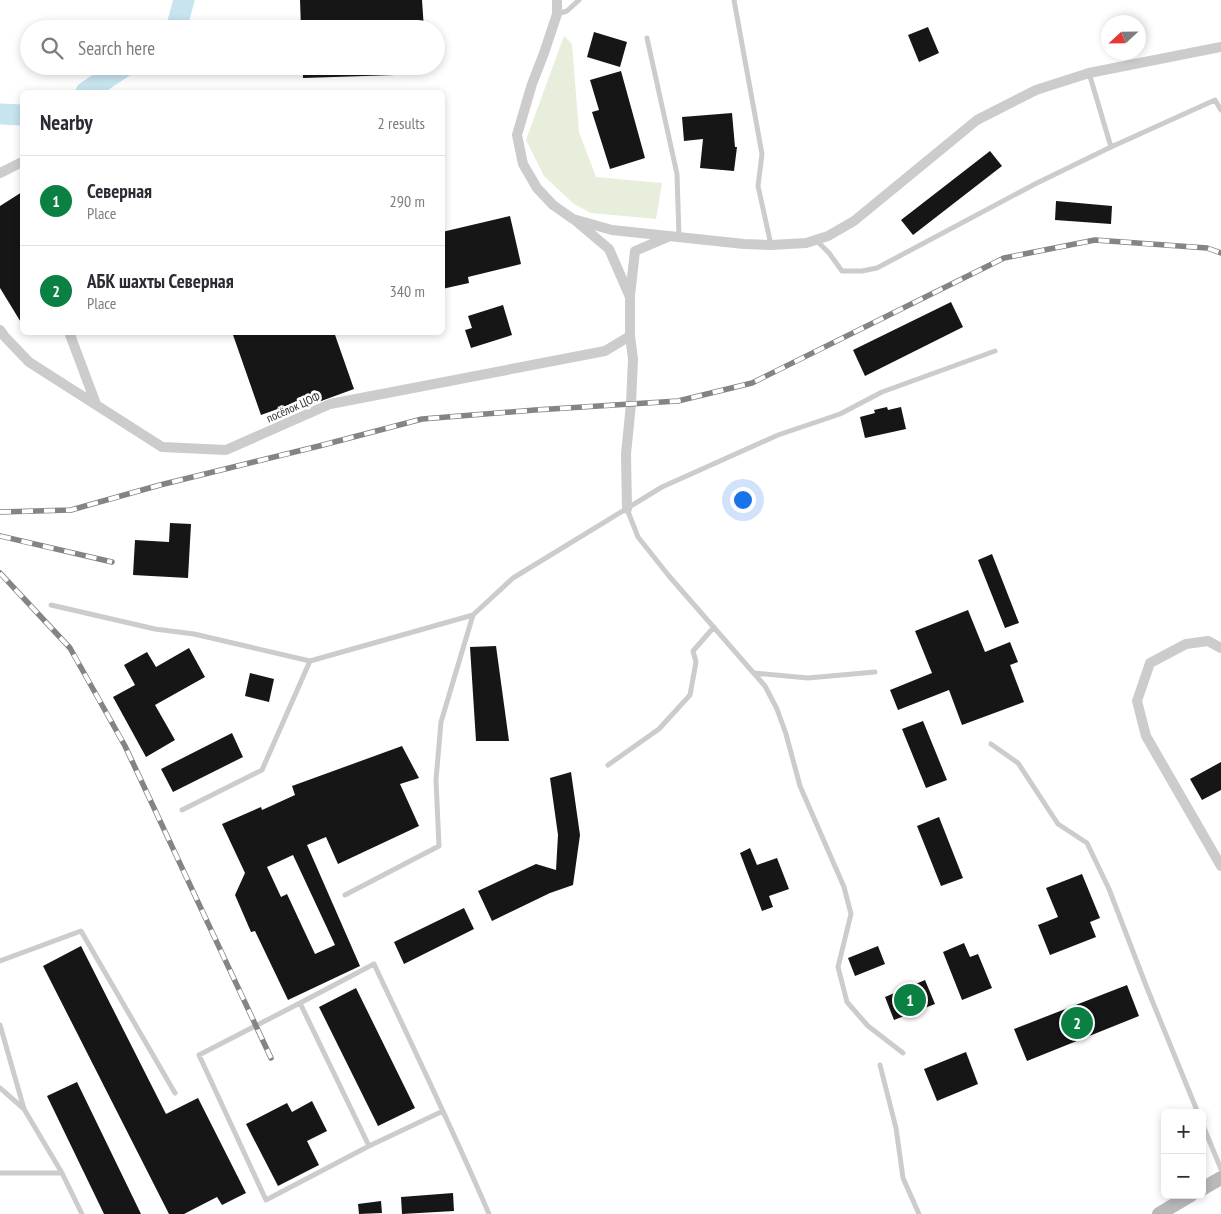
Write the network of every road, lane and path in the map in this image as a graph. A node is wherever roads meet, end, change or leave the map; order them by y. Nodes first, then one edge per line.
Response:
1 (557, 0) edge
2 (579, 0) edge
3 (734, 0) edge
4 (557, 14) junction
5 (647, 38) dead end
6 (1221, 47) edge
7 (1089, 73) junction
8 (1221, 110) edge
9 (1110, 147) junction
10 (20, 163) edge
11 (0, 173) edge
12 (574, 218) junction
13 (674, 237) junction
14 (816, 240) junction
15 (771, 245) junction
16 (630, 297) junction
17 (0, 330) edge
18 (70, 335) edge
19 (630, 336) junction
20 (995, 351) dead end
21 (96, 404) junction
22 (627, 509) junction
23 (51, 606) dead end
24 (473, 615) junction
25 (714, 627) junction
26 (1221, 648) edge
27 (310, 661) junction
28 (875, 672) dead end
29 (754, 673) junction
30 (991, 744) dead end
31 (608, 765) dead end
32 (182, 810) dead end
33 (1221, 866) edge
34 (345, 895) dead end
35 (0, 961) edge
36 (300, 1004) junction
37 (0, 1025) edge
38 (903, 1053) dead end
39 (880, 1065) dead end
40 (0, 1088) edge
41 (175, 1093) dead end
42 (24, 1109) junction
43 (1196, 1109) edge
44 (443, 1111) junction
45 (1206, 1133) edge
46 (369, 1146) junction
47 (1221, 1169) edge
48 (62, 1173) junction
49 (0, 1174) edge
50 (1221, 1178) edge
51 (1206, 1187) edge
52 (1184, 1199) edge
53 (82, 1214) edge
54 (489, 1214) edge
55 (919, 1214) edge
56 (1159, 1214) edge

1 - 4 street
2 - 4 lane
3 - 15 lane
4 - 12 street
5 - 13 lane
6 - 7 street
7 - 9 lane
7 - 14 street
8 - 9 lane
9 - 14 lane
10 - 11 street
12 - 13 street
12 - 16 street
13 - 15 street
13 - 16 street
14 - 15 street
16 - 19 street
17 - 21 street, посёлок ЦОФ
18 - 21 street
19 - 21 street, посёлок ЦОФ
19 - 22 street
20 - 22 lane
22 - 24 lane
22 - 25 lane
23 - 27 lane
24 - 27 lane
24 - 34 lane
25 - 29 lane
25 - 31 lane
26 - 33 street
27 - 32 lane
28 - 29 lane
29 - 38 lane
30 - 43 lane
35 - 41 lane
36 - 44 lane
36 - 46 lane
36 - 46 lane
37 - 42 lane
39 - 55 lane
40 - 42 lane
42 - 48 lane
44 - 46 lane
44 - 54 lane
45 - 47 lane
48 - 49 lane
48 - 53 lane
50 - 51 street
52 - 56 street

